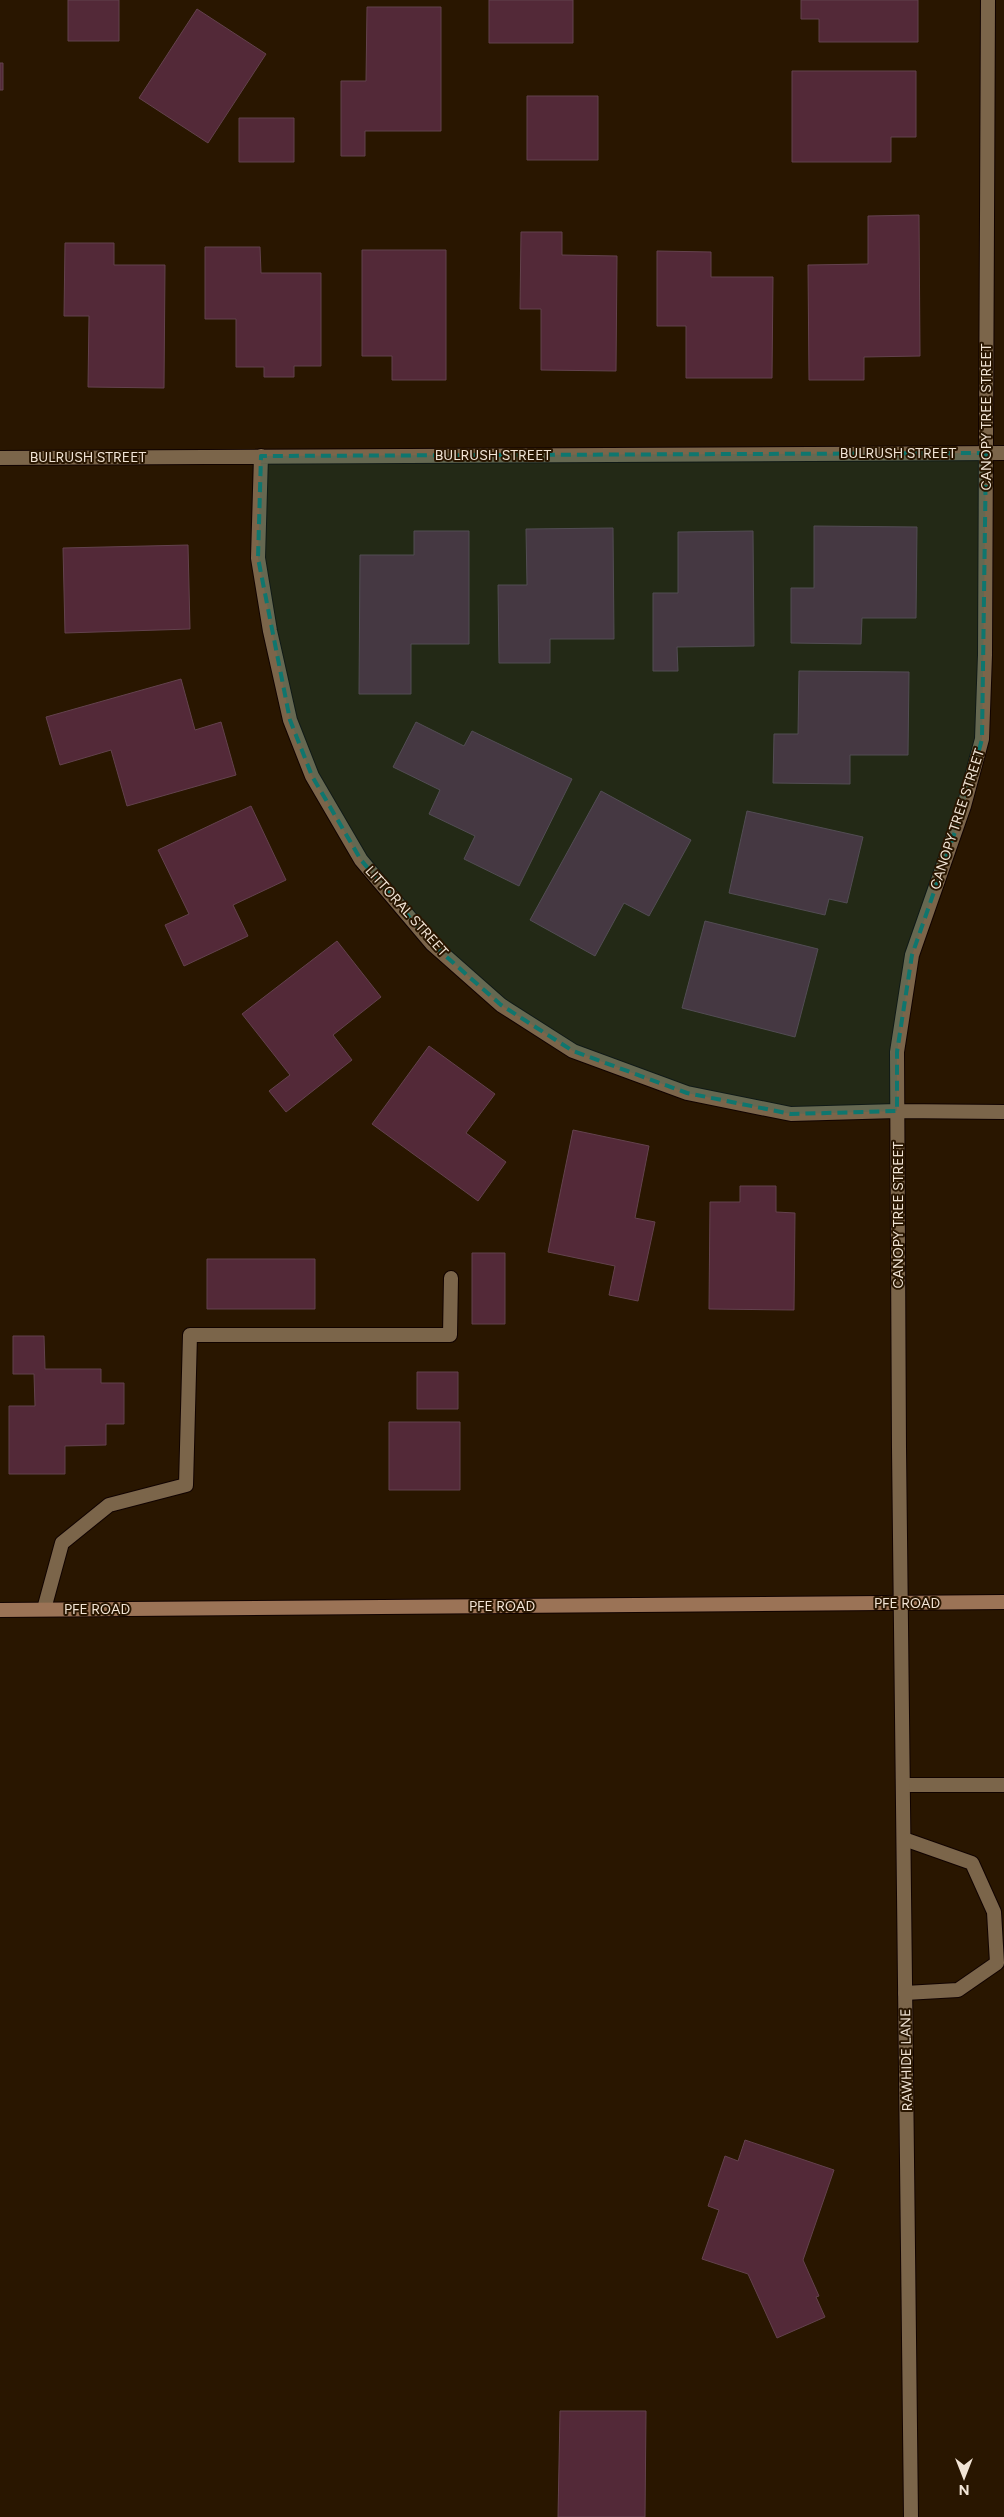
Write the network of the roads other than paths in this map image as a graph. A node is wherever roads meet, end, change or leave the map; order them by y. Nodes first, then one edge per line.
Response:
1 (988, 0) edge
2 (986, 453) junction
3 (1004, 453) edge
4 (261, 456) junction
5 (0, 458) edge
6 (897, 1111) junction
7 (1004, 1112) edge
8 (451, 1278) dead end
9 (1004, 1602) edge
10 (901, 1603) junction
11 (44, 1609) junction
12 (0, 1610) edge
13 (903, 1785) junction
14 (1004, 1785) edge
15 (904, 1839) junction
16 (905, 1993) junction
17 (910, 2517) edge

1 - 2 street, CANOPY TREE STREET
2 - 3 street, BULRUSH STREET
2 - 4 street, BULRUSH STREET
2 - 6 street, CANOPY TREE STREET
4 - 5 street, BULRUSH STREET
4 - 6 street, LITTORAL STREET
6 - 7 street, LITTORAL STREET
6 - 10 street, CANOPY TREE STREET
8 - 11 street
9 - 10 main road, PFE ROAD
10 - 11 main road, PFE ROAD
10 - 13 street, RAWHIDE LANE
11 - 12 main road, PFE ROAD
13 - 14 street
13 - 15 street, RAWHIDE LANE
15 - 16 street, RAWHIDE LANE
15 - 16 street
16 - 17 street, RAWHIDE LANE

